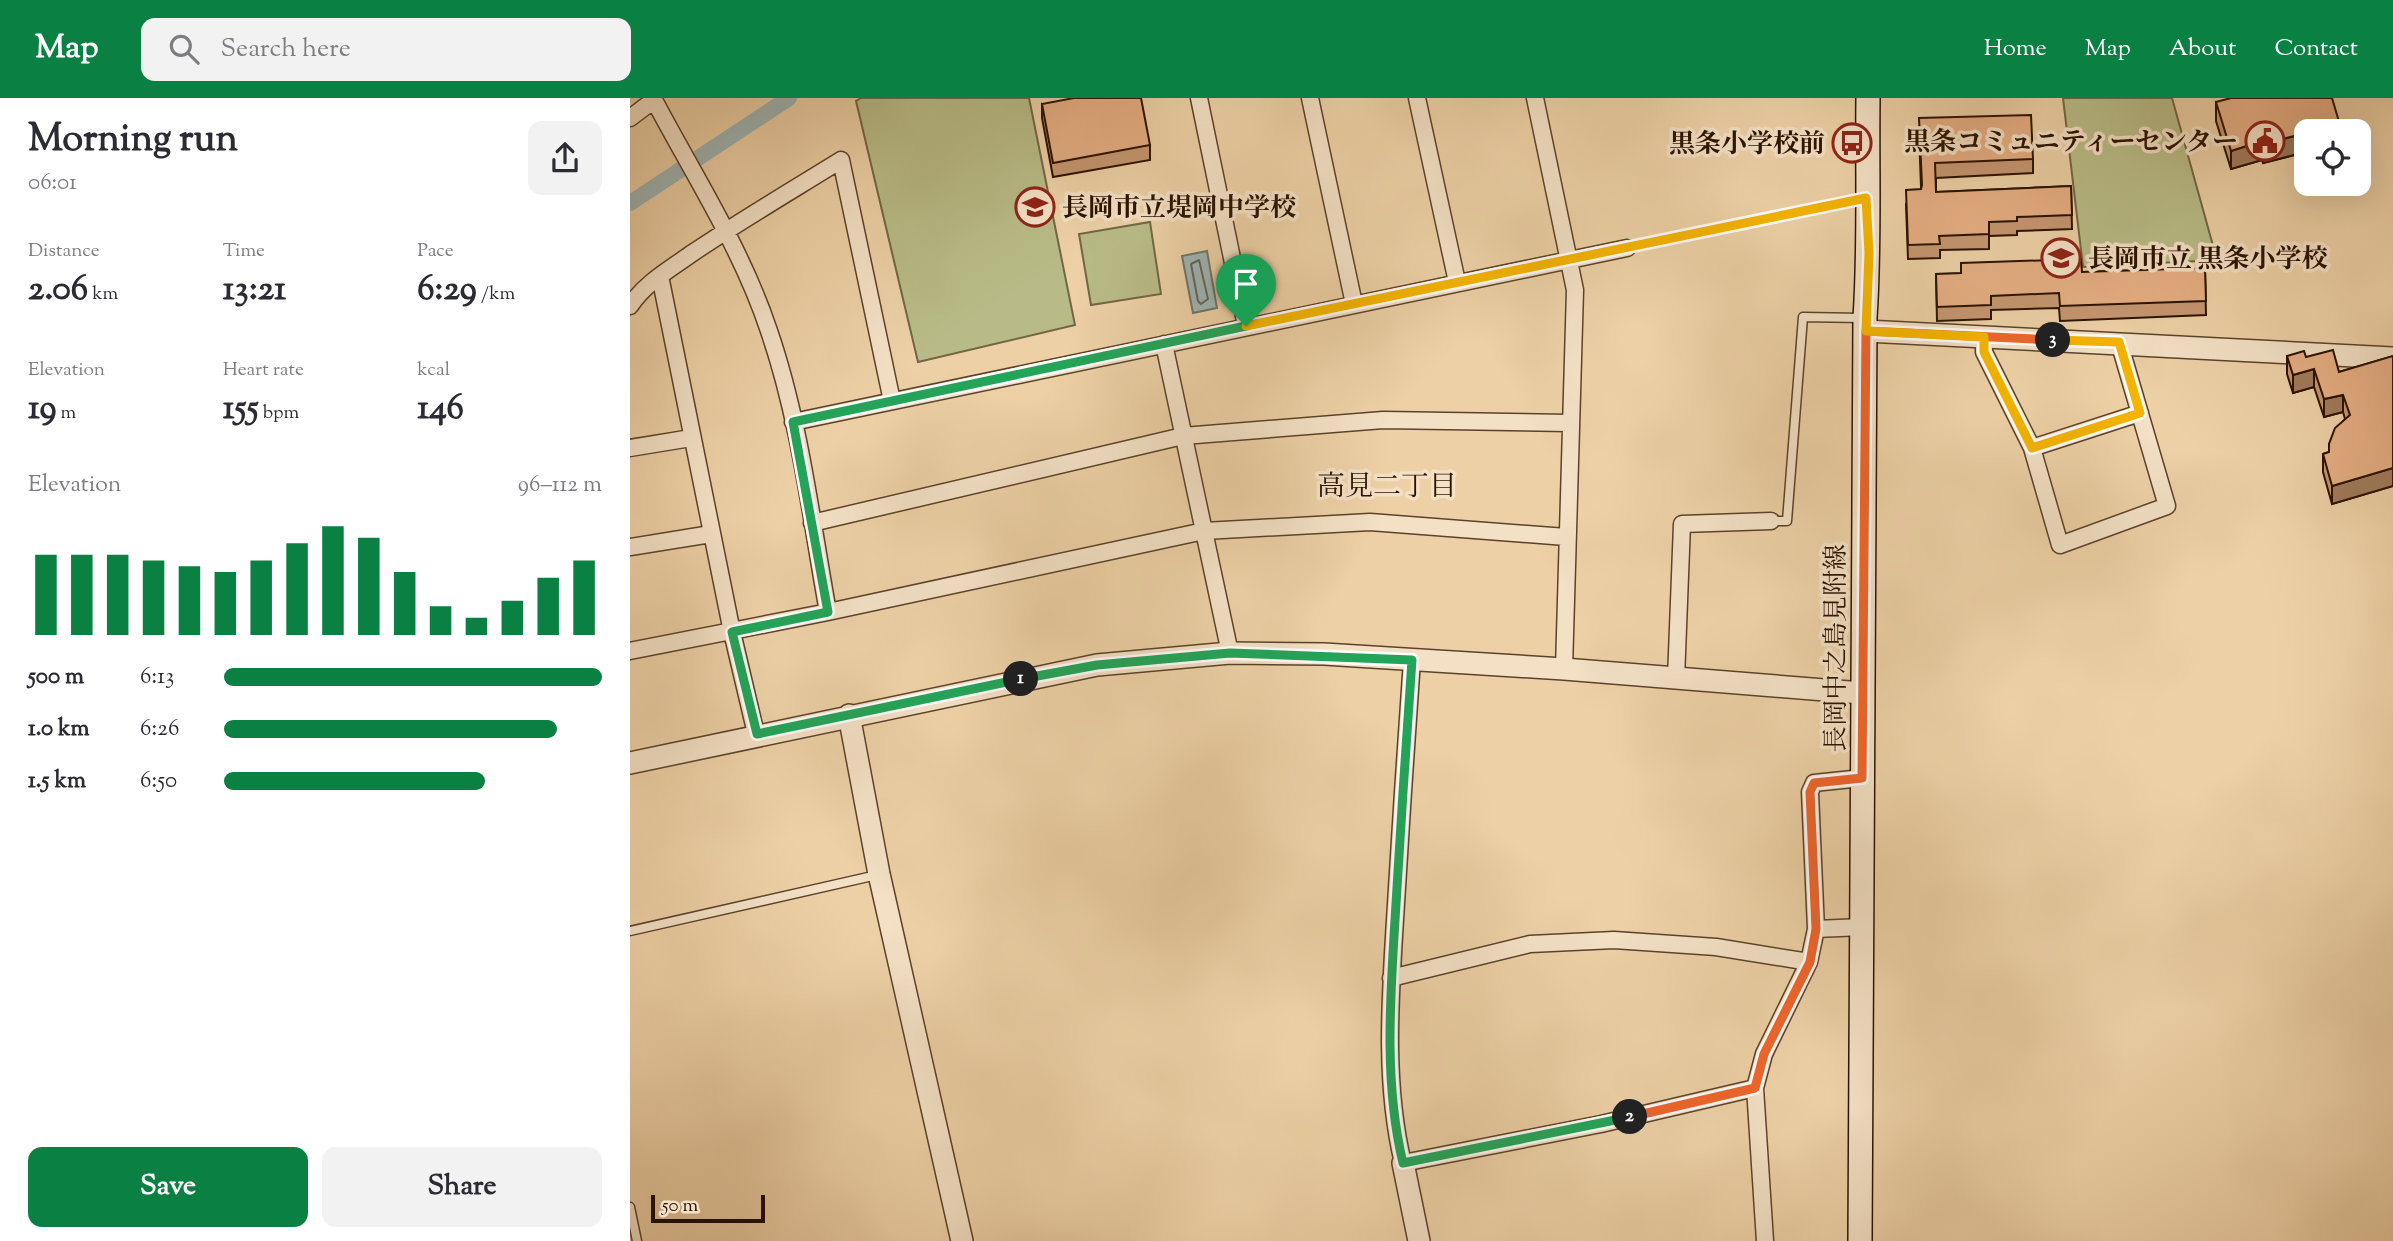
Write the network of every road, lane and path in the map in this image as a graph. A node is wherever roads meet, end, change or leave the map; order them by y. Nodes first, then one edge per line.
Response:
1 (1199, 98) edge
2 (1310, 98) edge
3 (1417, 98) edge
4 (1535, 98) edge
5 (1868, 98) edge
6 (653, 99) edge
7 (630, 118) edge
8 (1866, 198) junction
9 (724, 231) junction
10 (1627, 248) joint
11 (1568, 260) junction
12 (660, 276) junction
13 (1457, 282) junction
14 (1354, 304) junction
15 (630, 306) edge
16 (1865, 325) junction
17 (1246, 326) junction
18 (1984, 337) junction
19 (2119, 342) junction
20 (1164, 344) junction
21 (2393, 358) edge
22 (892, 401) junction
23 (2140, 413) junction
24 (793, 422) junction
25 (1569, 423) junction
26 (1183, 436) junction
27 (691, 438) junction
28 (630, 448) edge
29 (2032, 448) junction
30 (1772, 522) joint
31 (812, 523) junction
32 (1204, 531) junction
33 (712, 534) junction
34 (1566, 537) junction
35 (630, 547) edge
36 (828, 612) junction
37 (732, 632) junction
38 (630, 651) edge
39 (1230, 653) junction
40 (1412, 660) junction
41 (1564, 669) junction
42 (1676, 679) junction
43 (1862, 693) junction
44 (849, 715) junction
45 (757, 734) junction
46 (630, 762) edge
47 (1862, 778) junction
48 (879, 874) junction
49 (1863, 927) junction
50 (1816, 929) junction
51 (630, 931) edge
52 (1810, 962) junction
53 (1391, 978) junction
54 (1755, 1088) junction
55 (1403, 1163) junction
56 (630, 1207) edge
57 (637, 1241) edge
58 (962, 1241) edge
59 (1419, 1241) edge
60 (1765, 1241) edge
61 (1860, 1241) edge

1 - 17 street
2 - 14 street
3 - 13 street
4 - 11 street
5 - 8 main road, 長岡中之島見附線
6 - 7 street
6 - 9 street
8 - 10 lane
8 - 16 main road, 長岡中之島見附線
9 - 12 street
9 - 22 street
9 - 24 street
10 - 11 street
11 - 13 street
11 - 25 street
12 - 15 street
12 - 27 street
13 - 14 street
14 - 17 street
16 - 18 street
16 - 30 lane
16 - 43 main road, 長岡中之島見附線
17 - 20 street
18 - 19 street
18 - 29 street
19 - 21 street
19 - 23 street
20 - 22 street
20 - 26 street
22 - 24 street
23 - 29 street
23 - 29 street
24 - 31 street
25 - 26 street
25 - 34 street
26 - 31 street
26 - 32 street
27 - 28 street
27 - 33 street
30 - 42 street
31 - 36 street
32 - 34 street
32 - 36 street
32 - 39 street
33 - 35 street
33 - 37 street
34 - 41 street
36 - 37 street
37 - 38 street
37 - 45 street
39 - 40 street
39 - 44 street
40 - 41 street
40 - 53 street
41 - 42 street
42 - 43 street
43 - 47 main road, 長岡中之島見附線
44 - 45 street
44 - 48 street
45 - 46 street
47 - 49 main road, 長岡中之島見附線
47 - 50 street
48 - 51 lane
48 - 58 street
49 - 50 street
49 - 61 main road, 長岡中之島見附線
50 - 52 street
52 - 53 street
52 - 54 street
53 - 55 street
54 - 55 street
54 - 60 street
55 - 59 street
56 - 57 lane

